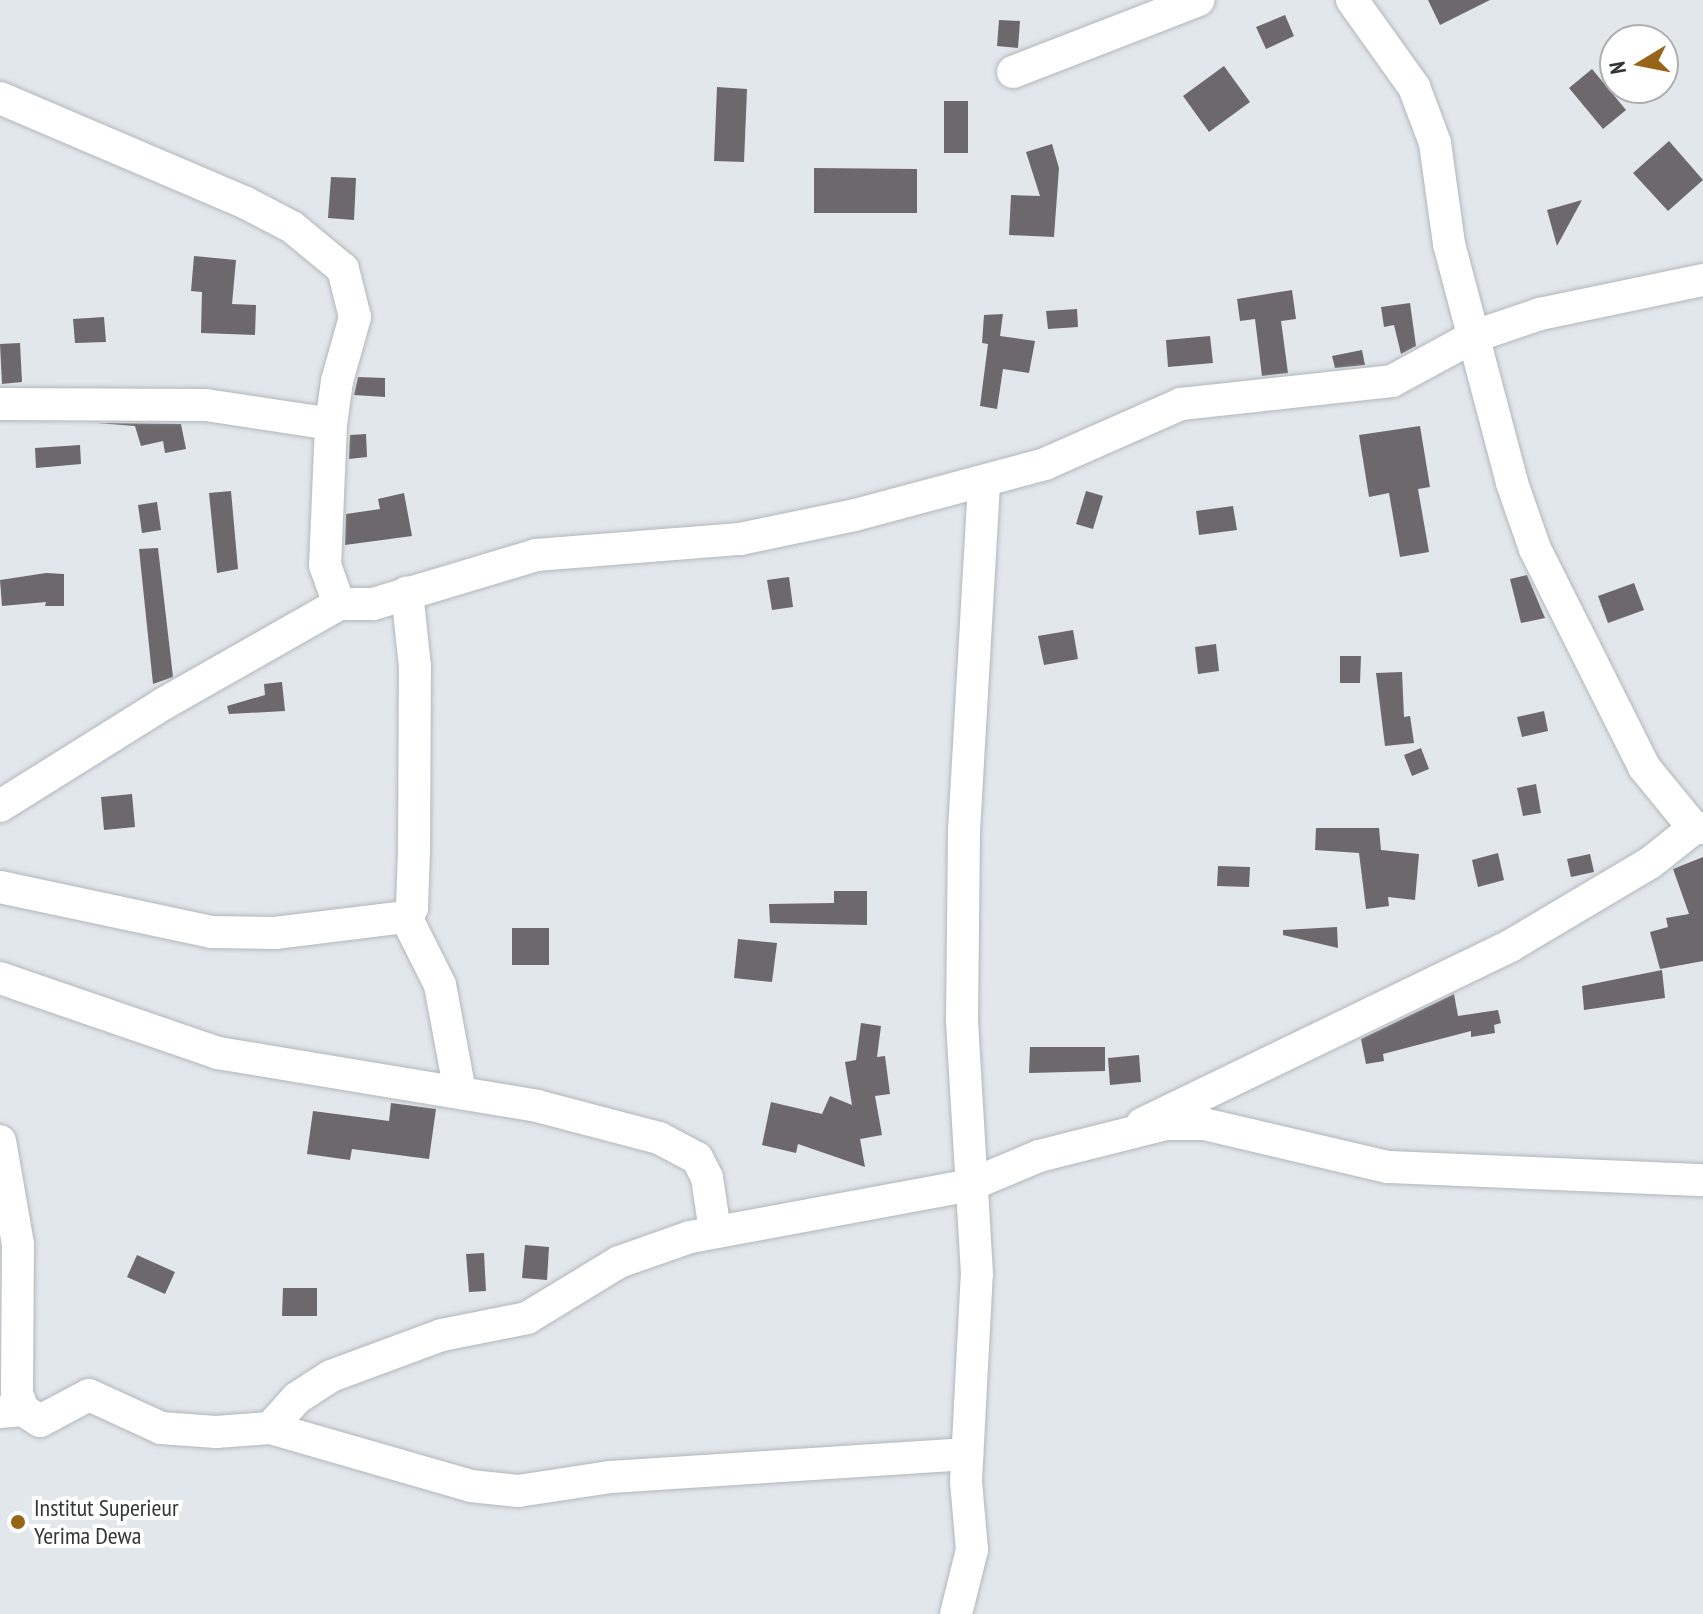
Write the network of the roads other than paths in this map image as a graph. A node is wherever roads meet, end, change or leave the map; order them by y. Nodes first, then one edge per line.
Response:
1 (1199, 0) edge
2 (1352, 0) edge
3 (1013, 72) dead end
4 (0, 98) edge
5 (1703, 280) edge
6 (1475, 336) junction
7 (0, 404) edge
8 (331, 424) junction
9 (984, 484) junction
10 (407, 592) junction
11 (339, 604) junction
12 (0, 806) edge
13 (1698, 828) edge
14 (0, 887) edge
15 (406, 917) junction
16 (0, 978) edge
17 (460, 1092) junction
18 (1126, 1134) junction
19 (0, 1141) edge
20 (1703, 1180) edge
21 (970, 1185) junction
22 (715, 1231) junction
23 (11, 1411) edge
24 (270, 1428) junction
25 (967, 1454) junction
26 (956, 1614) edge

1 - 3 street
2 - 6 street
4 - 8 street
5 - 6 street
6 - 9 street
6 - 13 street
7 - 8 street
8 - 11 street
9 - 10 street
9 - 21 street
10 - 11 street
10 - 15 street
11 - 12 street
13 - 18 street
14 - 15 street
15 - 17 street
16 - 17 street
17 - 22 street
18 - 20 street
18 - 21 street
19 - 23 street
21 - 22 street
21 - 25 street
22 - 24 street
23 - 24 street
24 - 25 street
25 - 26 street

